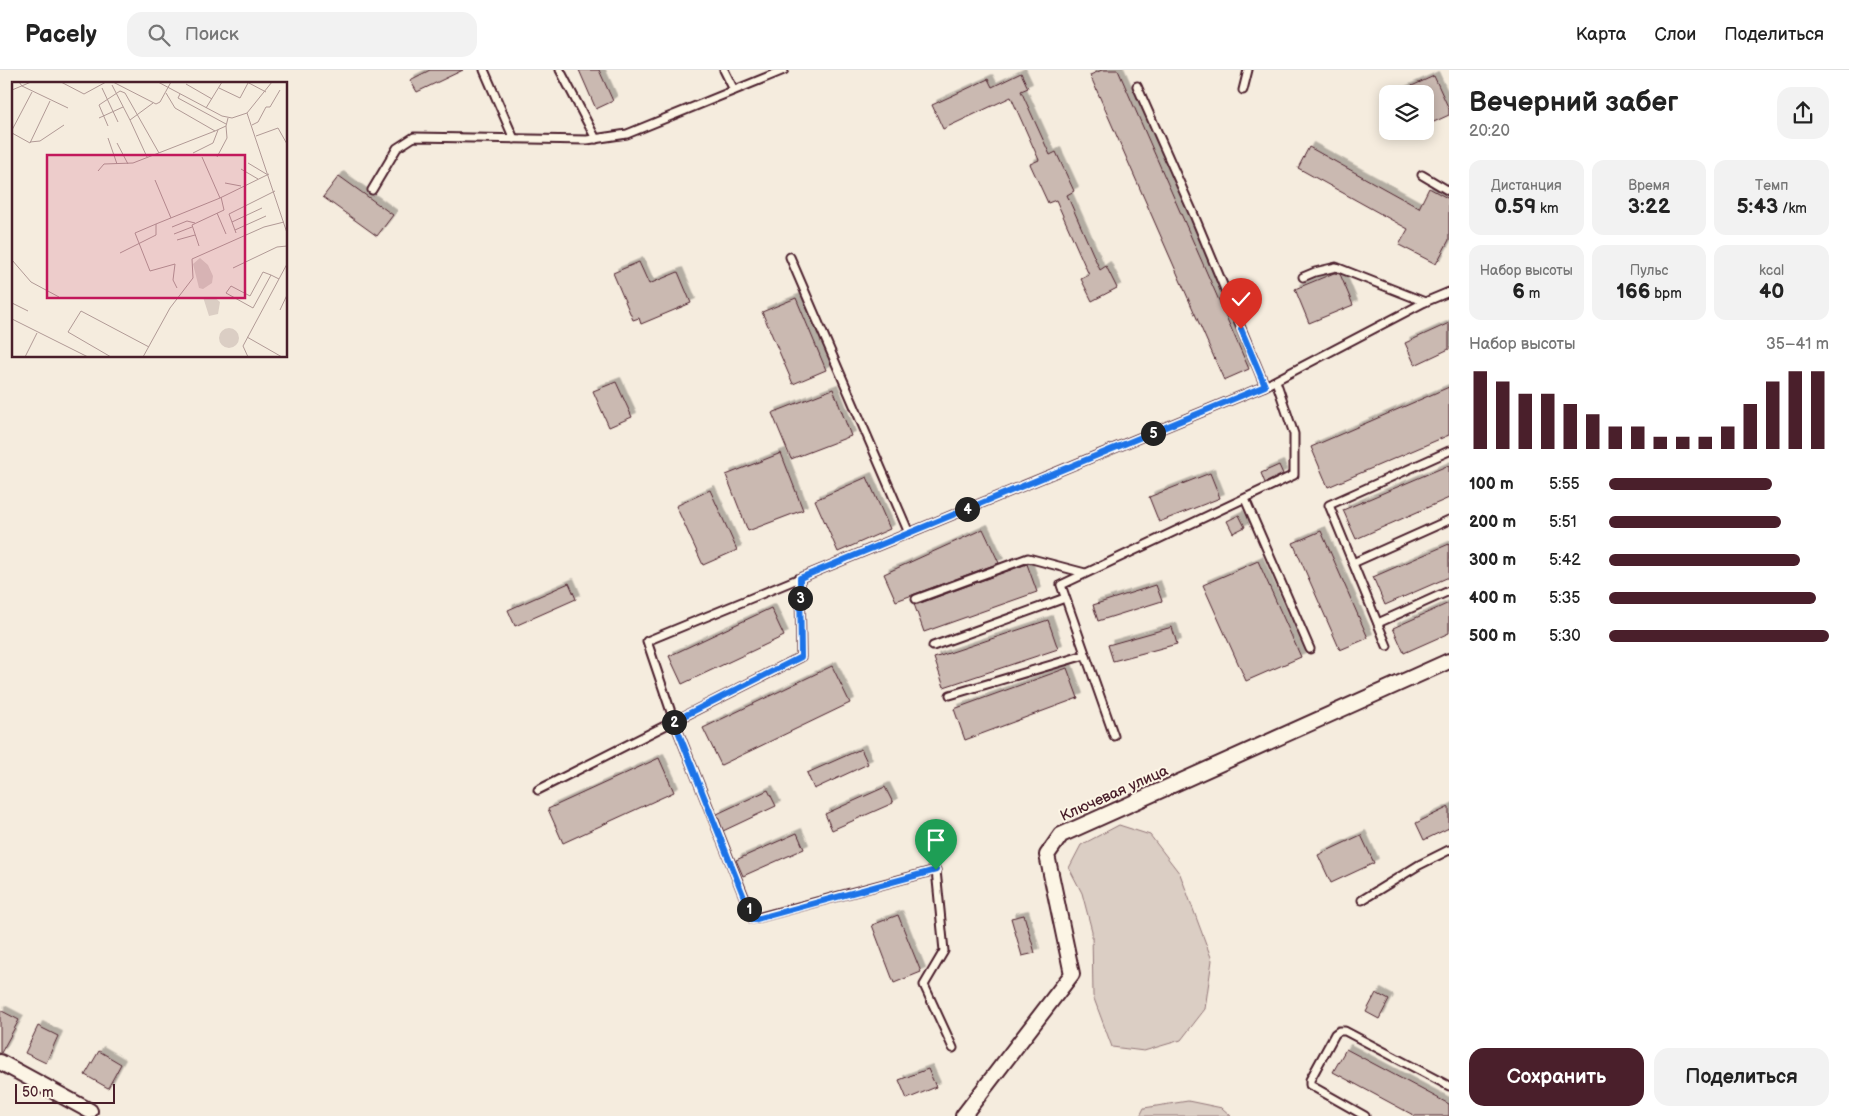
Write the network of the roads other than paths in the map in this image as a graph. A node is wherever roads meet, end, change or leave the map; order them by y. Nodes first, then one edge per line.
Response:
1 (484, 70) edge
2 (560, 70) edge
3 (724, 70) edge
4 (784, 70) edge
5 (1248, 70) edge
6 (1137, 86) dead end
7 (734, 90) junction
8 (1243, 90) dead end
9 (514, 139) junction
10 (596, 139) junction
11 (1422, 175) dead end
12 (372, 190) dead end
13 (1449, 191) edge
14 (790, 257) dead end
15 (1303, 277) dead end
16 (1449, 292) edge
17 (1425, 302) junction
18 (1276, 381) junction
19 (1265, 386) junction
20 (1449, 451) edge
21 (1244, 499) junction
22 (1449, 520) edge
23 (909, 533) junction
24 (1353, 563) junction
25 (1086, 574) junction
26 (800, 578) junction
27 (1449, 591) edge
28 (1065, 598) junction
29 (916, 600) dead end
30 (1378, 623) junction
31 (933, 646) dead end
32 (1387, 646) dead end
33 (1310, 649) dead end
34 (1085, 655) junction
35 (1449, 660) edge
36 (950, 695) dead end
37 (674, 721) junction
38 (1114, 736) dead end
39 (538, 790) dead end
40 (1449, 850) edge
41 (1362, 900) dead end
42 (952, 1048) dead end
43 (0, 1062) edge
44 (1449, 1086) edge
45 (90, 1111) dead end
46 (963, 1116) edge
47 (1365, 1116) edge

1 - 9 lane
2 - 10 lane
3 - 7 lane
4 - 7 lane
5 - 8 lane
6 - 19 lane
7 - 10 lane
9 - 10 lane
9 - 12 lane
11 - 13 lane
14 - 23 lane
15 - 17 lane
16 - 17 lane
17 - 18 lane
18 - 19 lane
18 - 21 lane
19 - 23 lane
20 - 24 lane
21 - 25 lane
21 - 33 lane
22 - 24 lane
23 - 26 lane
24 - 30 lane
25 - 28 lane
25 - 29 lane
26 - 37 lane
26 - 37 lane
27 - 30 lane
28 - 31 lane
28 - 34 lane
30 - 32 lane
34 - 36 lane
34 - 38 lane
35 - 46 street, Ключевая улица
37 - 39 lane
37 - 42 lane
40 - 41 lane
43 - 45 street
44 - 47 lane

